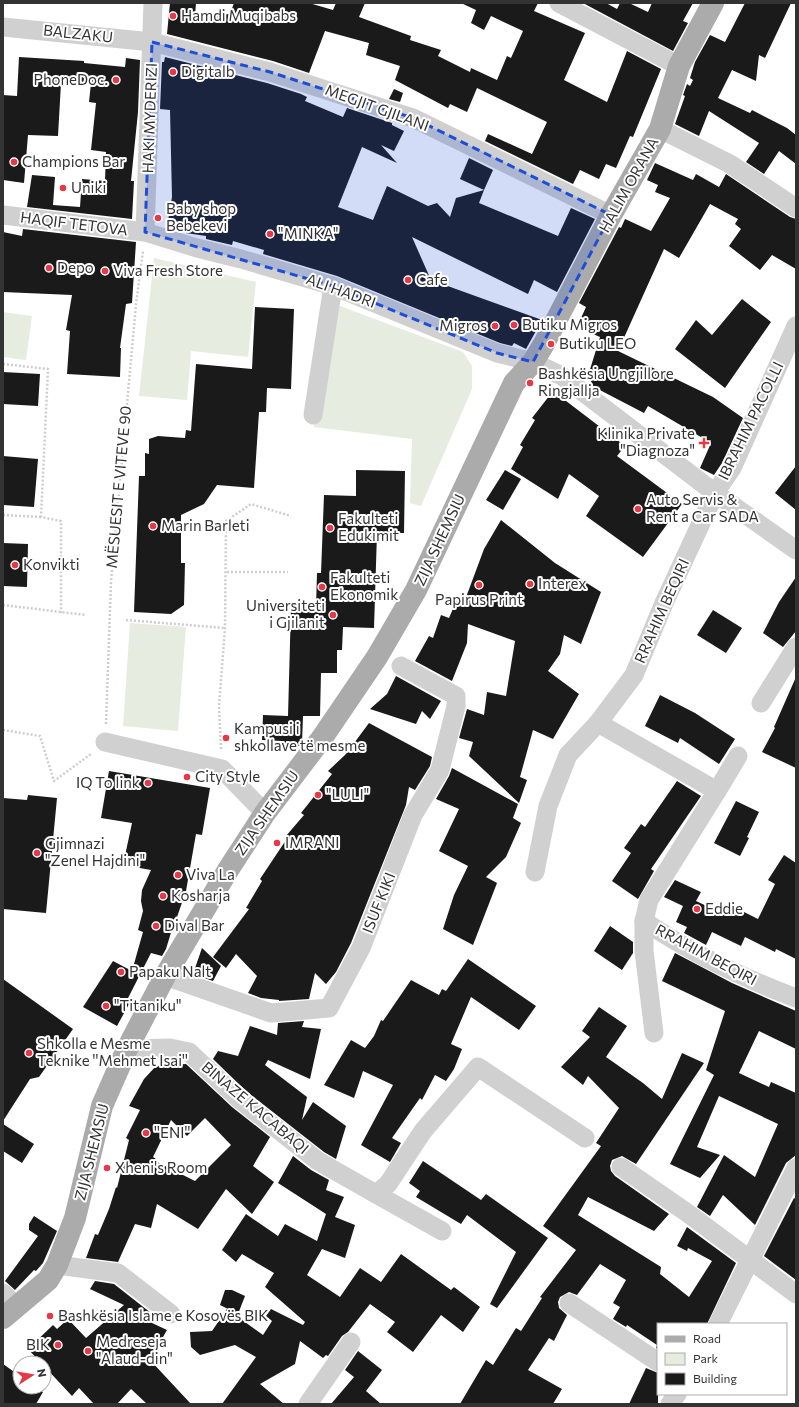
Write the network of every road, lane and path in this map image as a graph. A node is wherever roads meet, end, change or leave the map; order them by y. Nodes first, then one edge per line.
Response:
1 (153, 3) edge
2 (559, 3) edge
3 (713, 3) edge
4 (3, 27) edge
5 (152, 42) junction
6 (679, 66) junction
7 (660, 129) junction
8 (796, 208) edge
9 (3, 215) edge
10 (611, 215) junction
11 (145, 232) junction
12 (333, 286) junction
13 (796, 326) edge
14 (533, 362) junction
15 (3, 364) edge
16 (313, 415) dead end
17 (714, 494) junction
18 (3, 515) edge
19 (291, 516) dead end
20 (41, 518) junction
21 (796, 550) edge
22 (227, 572) junction
23 (288, 572) dead end
24 (3, 605) edge
25 (61, 613) junction
26 (86, 616) dead end
27 (126, 620) dead end
28 (225, 628) junction
29 (796, 647) edge
30 (401, 666) dead end
31 (761, 703) dead end
32 (598, 723) junction
33 (3, 730) edge
34 (105, 742) junction
35 (738, 756) dead end
36 (222, 769) junction
37 (717, 792) junction
38 (265, 813) junction
39 (535, 872) dead end
40 (644, 921) junction
41 (165, 976) junction
42 (796, 998) edge
43 (654, 1033) dead end
44 (127, 1049) junction
45 (585, 1138) dead end
46 (621, 1167) dead end
47 (796, 1168) edge
48 (376, 1194) junction
49 (442, 1231) dead end
50 (751, 1260) junction
51 (57, 1265) junction
52 (796, 1294) edge
53 (569, 1303) dead end
54 (8, 1306) edge
55 (171, 1314) dead end
56 (719, 1323) edge
57 (351, 1342) dead end
58 (657, 1361) edge
59 (676, 1395) edge
60 (308, 1404) edge
61 (670, 1404) edge

1 - 5 street, HAKI MYDERIZI
2 - 6 street
3 - 6 main road, HALIM ORANA
4 - 5 street, BALZAKU
5 - 10 street, MEGJIT GJILANI
5 - 11 street, HAKI MYDERIZI
6 - 7 main road, HALIM ORANA
7 - 8 street
7 - 10 main road, HALIM ORANA
9 - 11 street, HAQIF TETOVA
10 - 14 main road, HALIM ORANA
11 - 12 street, ALI HADRI
11 - 34 path, MËSUESIT E VITEVE 90
12 - 14 street, ALI HADRI
12 - 16 street
13 - 17 street, IBRAHIM PACOLLI
14 - 17 street, IBRAHIM PACOLLI
14 - 38 main road, ZIJA SHEMSIU
15 - 20 path
17 - 21 street, IBRAHIM PACOLLI
17 - 32 street, RRAHIM BEQIRI
18 - 20 path
19 - 22 path
20 - 25 path
22 - 23 path
22 - 28 path
24 - 25 path
25 - 26 path
27 - 28 path
28 - 36 path
29 - 31 street
30 - 41 street, ISUF KIKI
32 - 37 street
32 - 39 street, RRAHIM BEQIRI
33 - 34 path
34 - 36 street
35 - 37 street, RRAHIM BEQIRI
36 - 38 street
37 - 40 street, RRAHIM BEQIRI
38 - 41 main road, ZIJA SHEMSIU
40 - 42 street, RRAHIM BEQIRI
40 - 43 street
41 - 44 main road, ZIJA SHEMSIU
44 - 48 street, BINAZE KACABAQI
44 - 51 main road, ZIJA SHEMSIU
45 - 48 street
46 - 50 street
47 - 50 street
48 - 49 street, BINAZE KACABAQI
50 - 52 street
50 - 56 street
51 - 54 main road, ZIJA SHEMSIU
51 - 55 street
53 - 58 street
57 - 60 street
59 - 61 street

